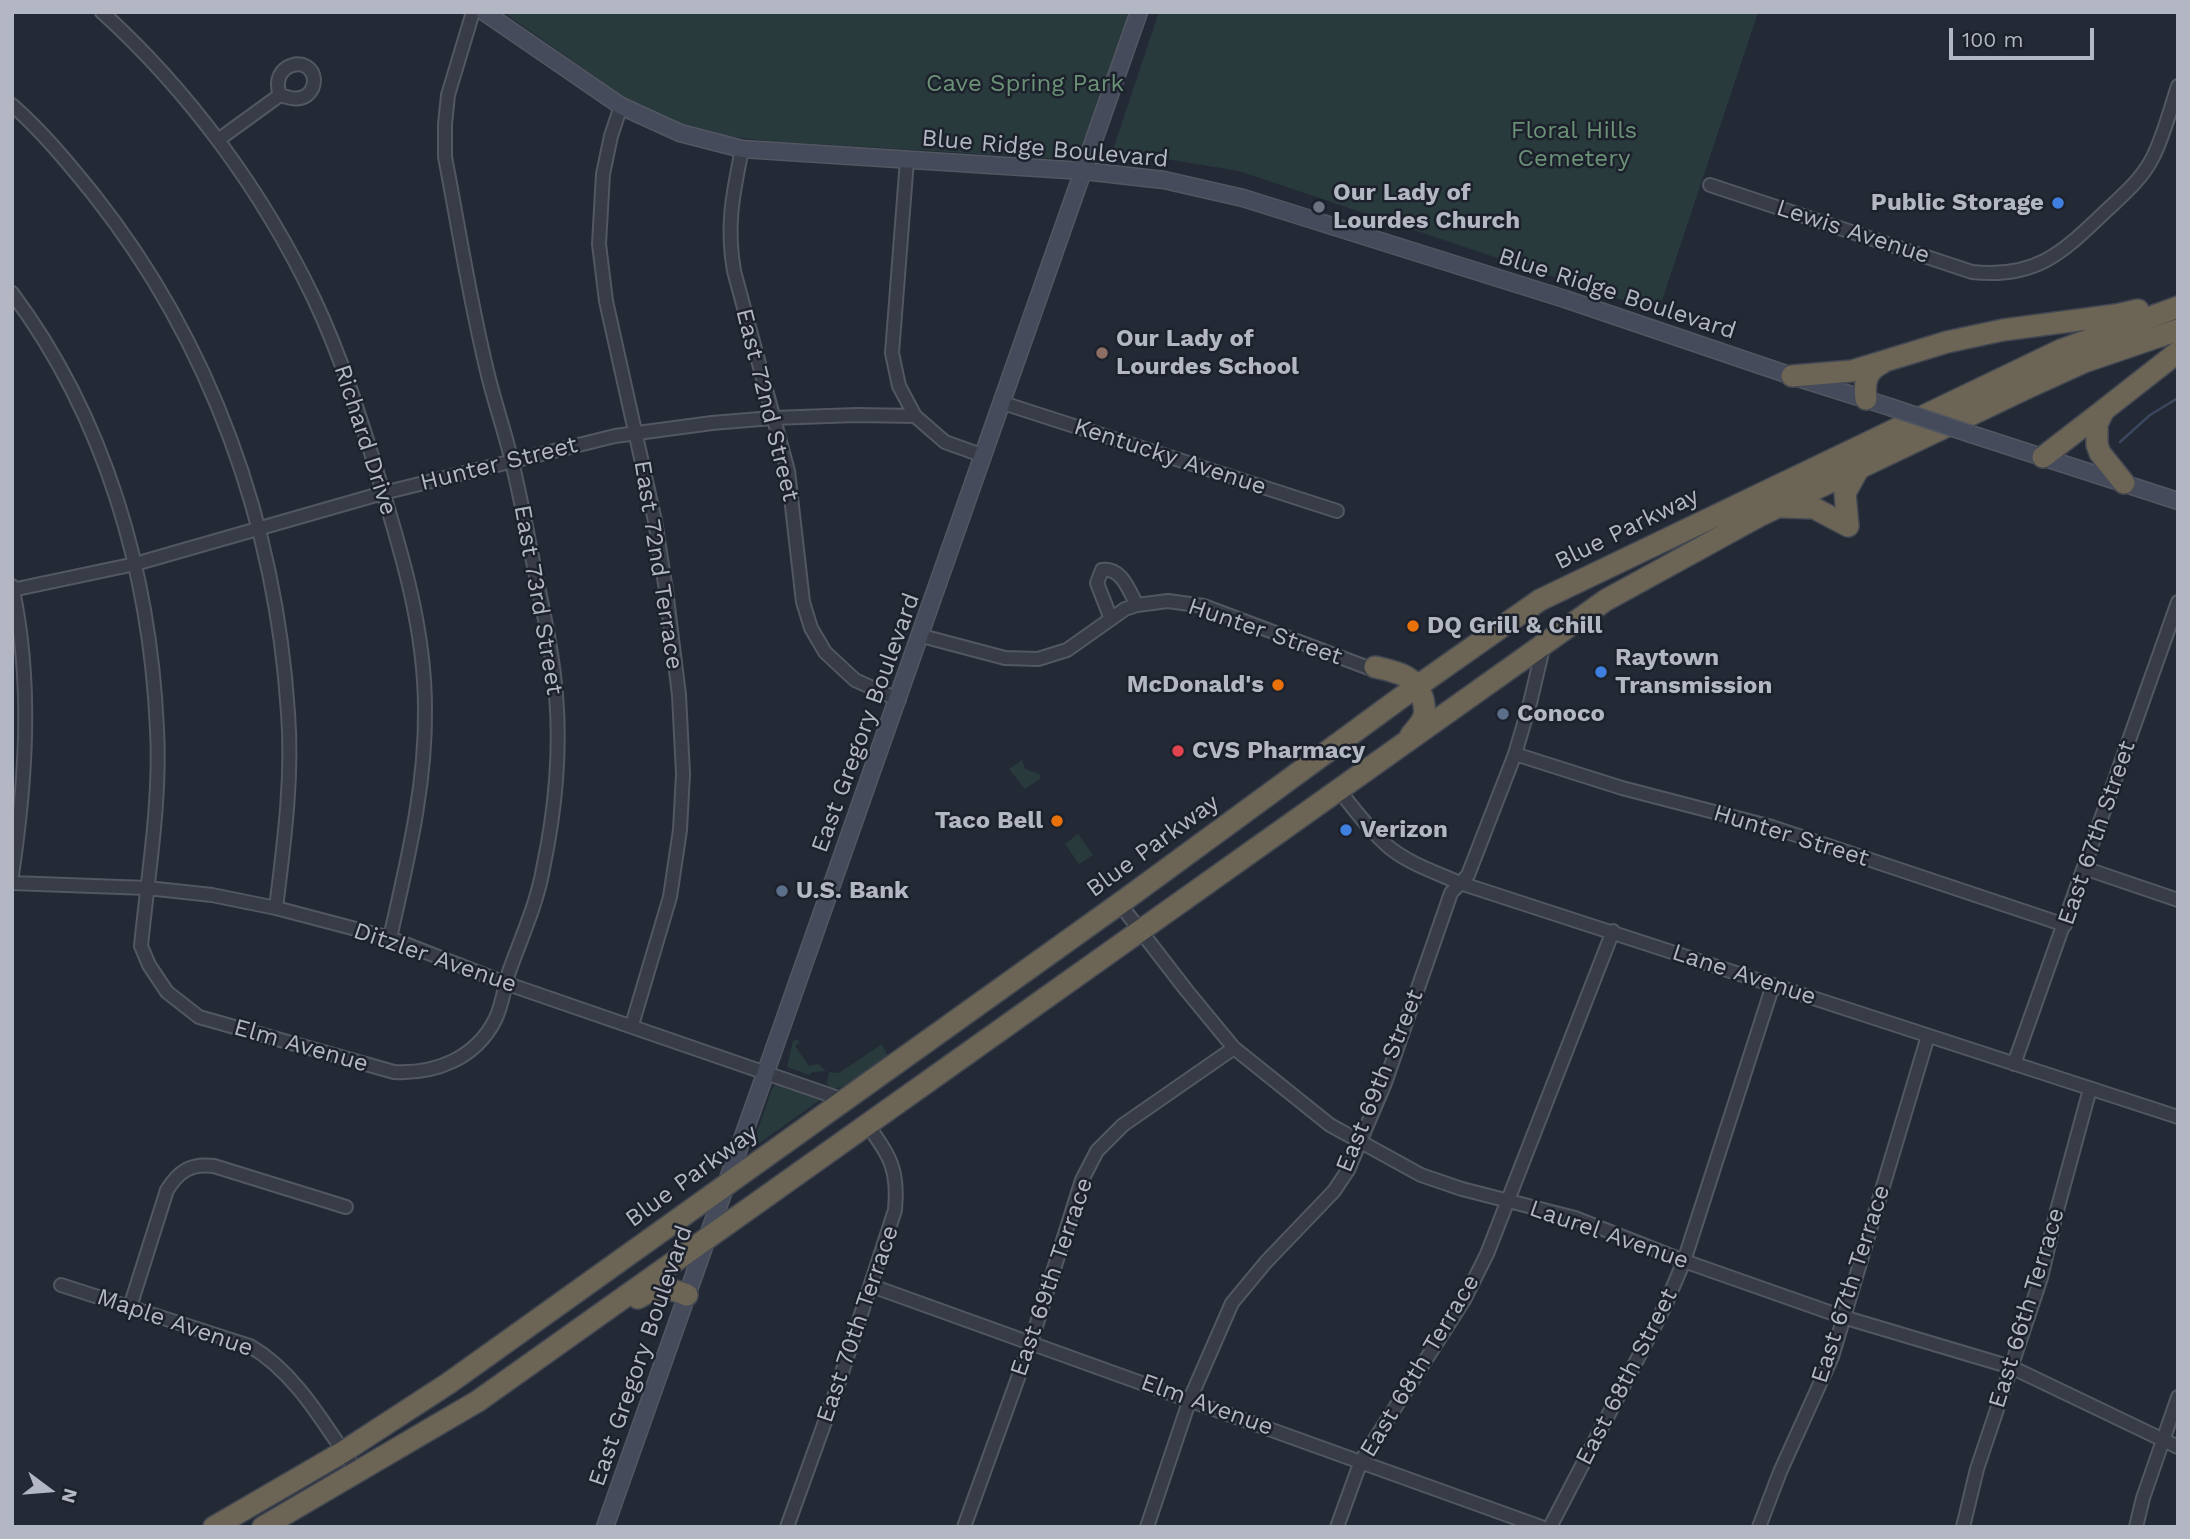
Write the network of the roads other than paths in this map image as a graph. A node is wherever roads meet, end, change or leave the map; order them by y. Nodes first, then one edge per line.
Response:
1 (102, 12) edge
2 (473, 12) edge
3 (484, 12) edge
4 (1139, 12) edge
5 (2178, 86) edge
6 (280, 95) dead end
7 (12, 105) edge
8 (621, 106) junction
9 (218, 140) junction
10 (742, 149) junction
11 (907, 160) junction
12 (1084, 171) junction
13 (1710, 186) dead end
14 (12, 293) edge
15 (2178, 301) edge
16 (2178, 307) edge
17 (2178, 330) edge
18 (2178, 352) edge
19 (1887, 361) junction
20 (1792, 376) junction
21 (1866, 399) junction
22 (1003, 403) junction
23 (2104, 410) junction
24 (915, 416) junction
25 (772, 418) junction
26 (636, 433) junction
27 (984, 456) junction
28 (2043, 457) junction
29 (512, 461) junction
30 (1858, 468) junction
31 (2124, 484) junction
32 (383, 493) junction
33 (2178, 501) edge
34 (1778, 507) junction
35 (1337, 512) dead end
36 (259, 529) junction
37 (135, 564) junction
38 (13, 589) edge
39 (2178, 602) edge
40 (1137, 605) junction
41 (1111, 619) junction
42 (922, 636) junction
43 (1544, 644) junction
44 (1374, 668) junction
45 (1438, 671) junction
46 (1418, 685) junction
47 (1399, 699) junction
48 (899, 700) junction
49 (1452, 708) junction
50 (1408, 740) junction
51 (1515, 754) junction
52 (1338, 789) junction
53 (2084, 868) junction
54 (12, 875) edge
55 (12, 883) edge
56 (1460, 883) junction
57 (147, 888) junction
58 (2178, 900) edge
59 (1123, 903) junction
60 (276, 908) junction
61 (2065, 925) junction
62 (1140, 929) junction
63 (1613, 931) junction
64 (390, 938) junction
65 (1090, 966) junction
66 (505, 983) junction
67 (1773, 985) junction
68 (632, 1025) junction
69 (1928, 1036) junction
70 (1234, 1048) junction
71 (2014, 1064) junction
72 (767, 1073) junction
73 (2090, 1089) junction
74 (844, 1100) junction
75 (2178, 1117) edge
76 (867, 1124) junction
77 (1361, 1142) junction
78 (724, 1186) junction
79 (1508, 1201) junction
80 (346, 1208) dead end
81 (706, 1238) junction
82 (1685, 1261) junction
83 (61, 1286) dead end
84 (872, 1286) junction
85 (687, 1295) junction
86 (130, 1307) junction
87 (1843, 1318) junction
88 (575, 1332) junction
89 (1031, 1342) junction
90 (2011, 1367) junction
91 (2178, 1397) edge
92 (1190, 1399) junction
93 (2163, 1440) junction
94 (2178, 1447) edge
95 (343, 1452) junction
96 (1361, 1461) junction
97 (358, 1473) junction
98 (214, 1527) edge
99 (263, 1527) edge
100 (605, 1527) edge
101 (787, 1527) edge
102 (964, 1527) edge
103 (1147, 1527) edge
104 (1337, 1527) edge
105 (1541, 1527) edge
106 (1550, 1527) edge
107 (1759, 1527) edge
108 (1963, 1527) edge
109 (2136, 1527) edge

1 - 9 street, Richard Drive
2 - 29 street, East 73rd Street
3 - 8 main road, Blue Ridge Boulevard
4 - 12 main road, East Gregory Boulevard
5 - 13 street, Lewis Avenue
6 - 9 street
7 - 36 street
8 - 10 main road, Blue Ridge Boulevard
8 - 26 street, East 72nd Terrace
9 - 32 street, Richard Drive
10 - 11 main road, Blue Ridge Boulevard
10 - 25 street, East 72nd Street
11 - 12 main road, Blue Ridge Boulevard
11 - 24 street
12 - 20 main road, Blue Ridge Boulevard
12 - 22 main road, East Gregory Boulevard
14 - 37 street, Elm Avenue
15 - 19 highway
16 - 45 highway, Blue Parkway
17 - 30 highway, Blue Parkway
18 - 23 highway
19 - 20 highway
19 - 21 highway
20 - 21 main road, Blue Ridge Boulevard
21 - 28 main road, Blue Ridge Boulevard, bridge
22 - 27 main road, East Gregory Boulevard
22 - 35 street, Kentucky Avenue
23 - 28 highway
23 - 31 highway
24 - 25 street, Hunter Street
24 - 27 street
25 - 26 street, Hunter Street
25 - 48 street, East 72nd Street
26 - 29 street, Hunter Street
26 - 68 street, East 72nd Terrace
27 - 42 main road, East Gregory Boulevard
28 - 31 main road, Blue Ridge Boulevard
29 - 32 street, Hunter Street
29 - 66 street, East 73rd Street
30 - 34 highway, Blue Parkway
30 - 34 highway
31 - 33 main road, Blue Ridge Boulevard
32 - 36 street, Hunter Street
32 - 64 street, Richard Drive
34 - 43 highway, Blue Parkway
36 - 37 street, Hunter Street
36 - 60 street
37 - 38 street, Hunter Street
37 - 57 street, Elm Avenue
38 - 54 street
39 - 53 street, East 67th Street
40 - 41 street, Hunter Street
40 - 41 street
40 - 44 street, Hunter Street
41 - 42 street, Hunter Street
42 - 48 main road, East Gregory Boulevard
43 - 49 highway, Blue Parkway
43 - 51 street, East 69th Street
44 - 46 highway
44 - 47 highway
45 - 46 highway, Blue Parkway
45 - 49 highway
46 - 47 highway, Blue Parkway
46 - 50 highway
47 - 59 highway, Blue Parkway
48 - 72 main road, East Gregory Boulevard
49 - 50 highway, Blue Parkway
50 - 52 highway, Blue Parkway
51 - 56 street, East 69th Street
51 - 61 street, Hunter Street
52 - 56 street, Lane Avenue
52 - 62 highway, Blue Parkway
53 - 58 street
53 - 61 street, East 67th Street
55 - 57 street, Ditzler Avenue
56 - 63 street, Lane Avenue
56 - 77 street, East 69th Street
57 - 60 street, Ditzler Avenue
57 - 66 street, Elm Avenue
59 - 62 street, Laurel Avenue
59 - 65 highway
59 - 74 highway, Blue Parkway
60 - 64 street, Ditzler Avenue
61 - 71 street, East 67th Street
62 - 65 highway, Blue Parkway
62 - 70 street, Laurel Avenue
63 - 67 street, Lane Avenue
63 - 79 street, East 68th Terrace
64 - 66 street, Ditzler Avenue
65 - 76 highway, Blue Parkway
66 - 68 street, Ditzler Avenue
67 - 69 street, Lane Avenue
67 - 82 street, East 68th Street
68 - 72 street, Ditzler Avenue
69 - 71 street, Lane Avenue
69 - 87 street, East 67th Terrace
70 - 77 street, Laurel Avenue
70 - 89 street, East 69th Terrace
71 - 73 street, Lane Avenue
72 - 74 street, Ditzler Avenue
72 - 78 main road, East Gregory Boulevard
73 - 75 street, Lane Avenue
73 - 90 street, East 66th Terrace
74 - 78 highway, Blue Parkway
76 - 81 highway, Blue Parkway
76 - 84 street, East 70th Terrace
77 - 79 street, Laurel Avenue
77 - 92 street, East 69th Street
78 - 81 main road, East Gregory Boulevard
78 - 95 highway, Blue Parkway
79 - 82 street, Laurel Avenue
79 - 96 street, East 68th Terrace
80 - 86 street
81 - 85 main road, East Gregory Boulevard
81 - 88 highway, Blue Parkway
82 - 87 street, Laurel Avenue
82 - 106 street, East 68th Street
83 - 86 street, Maple Avenue
84 - 89 street, Elm Avenue
84 - 101 street, East 70th Terrace
85 - 88 highway
85 - 100 main road, East Gregory Boulevard
86 - 95 street, Maple Avenue
87 - 90 street, Laurel Avenue
87 - 107 street, East 67th Terrace
88 - 97 highway, Blue Parkway
89 - 92 street, Elm Avenue
89 - 102 street, East 69th Terrace
90 - 93 street, Laurel Avenue
90 - 108 street, East 66th Terrace
91 - 93 street
92 - 96 street, Elm Avenue
92 - 103 street, East 69th Street
93 - 94 street, Laurel Avenue
93 - 109 street
95 - 97 street, Maple Avenue
95 - 98 highway, Blue Parkway
96 - 104 street, East 68th Terrace
96 - 105 street, Elm Avenue
97 - 99 highway, Blue Parkway

